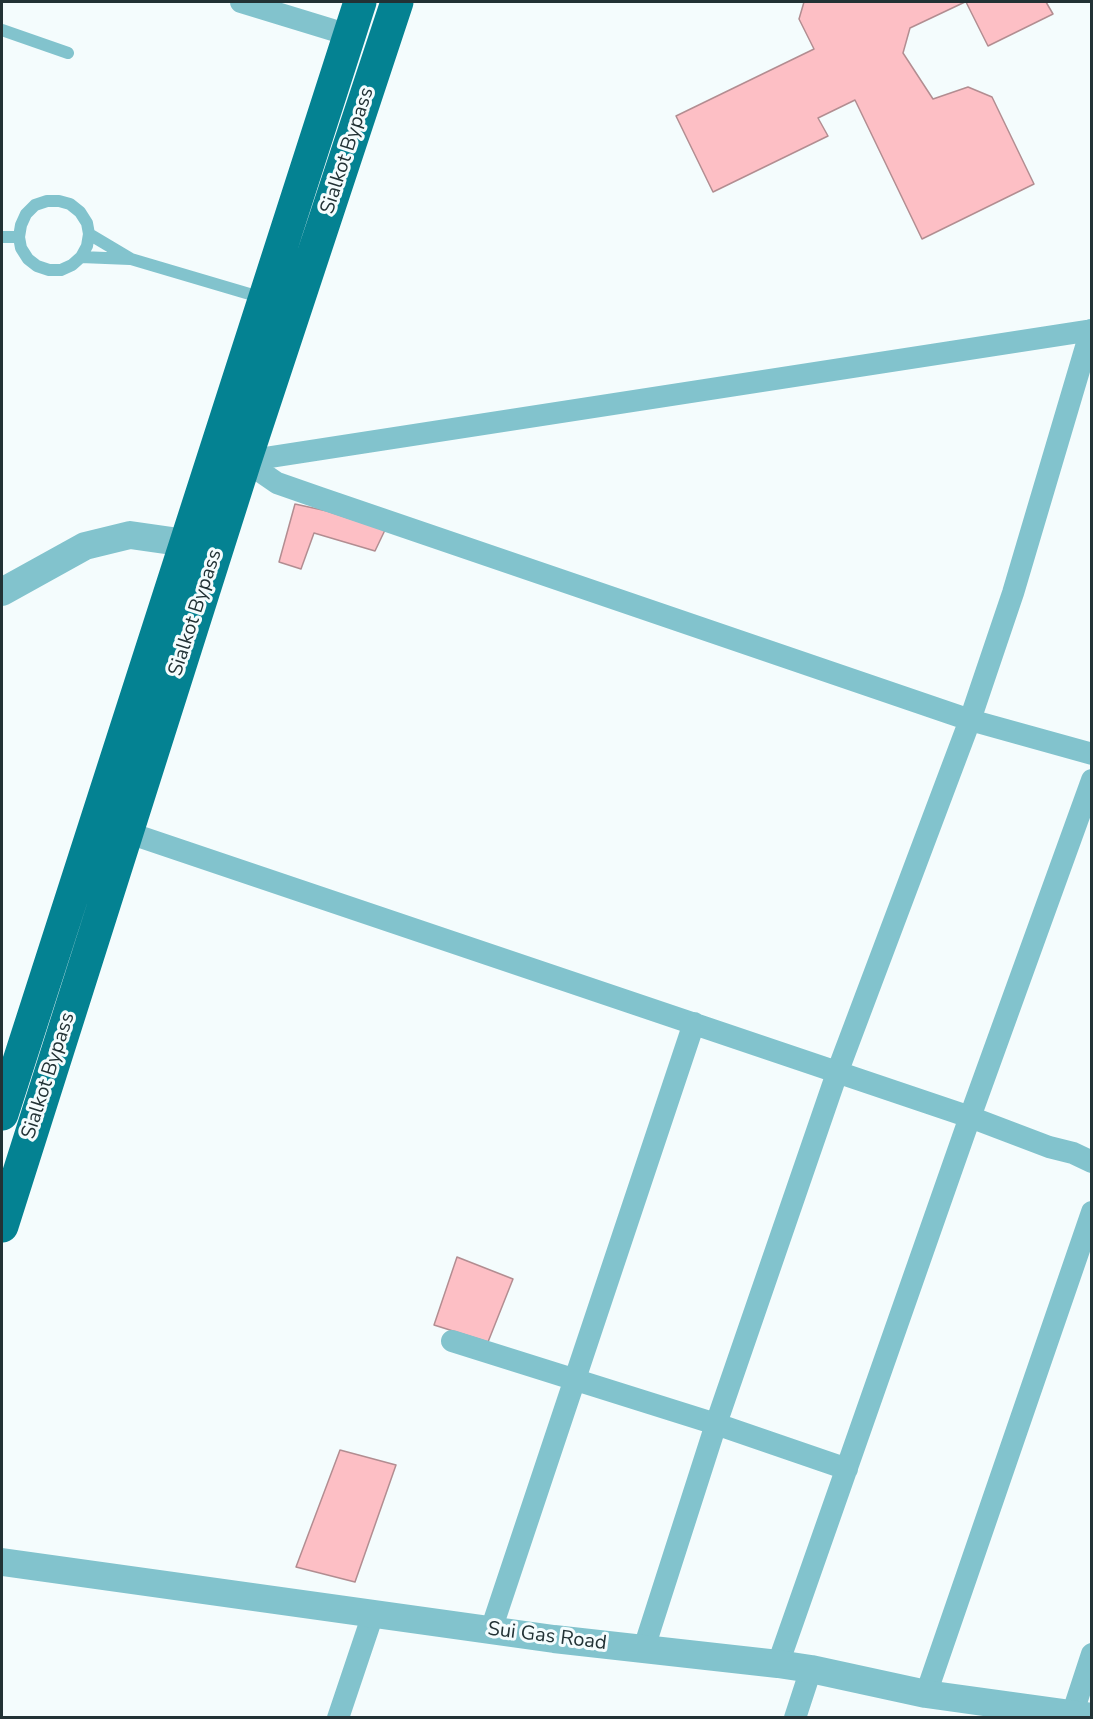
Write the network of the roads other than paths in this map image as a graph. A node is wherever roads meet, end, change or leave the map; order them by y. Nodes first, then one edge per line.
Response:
1 (241, 2) edge
2 (360, 2) edge
3 (397, 2) edge
4 (2, 30) edge
5 (349, 35) junction
6 (68, 53) dead end
7 (89, 234) junction
8 (2, 237) edge
9 (19, 237) junction
10 (81, 257) junction
11 (131, 259) junction
12 (264, 299) junction
13 (1091, 330) edge
14 (245, 461) junction
15 (186, 543) junction
16 (2, 592) edge
17 (970, 720) junction
18 (1092, 754) edge
19 (1092, 780) edge
20 (126, 832) junction
21 (694, 1023) junction
22 (837, 1073) junction
23 (2, 1114) edge
24 (970, 1117) junction
25 (1092, 1162) edge
26 (1092, 1212) edge
27 (2, 1226) edge
28 (452, 1341) dead end
29 (575, 1380) junction
30 (716, 1424) junction
31 (847, 1469) junction
32 (2, 1562) edge
33 (373, 1614) junction
34 (491, 1630) junction
35 (644, 1648) junction
36 (1092, 1654) edge
37 (778, 1664) junction
38 (811, 1669) junction
39 (926, 1694) junction
40 (972, 1709) edge
41 (1082, 1716) edge
42 (338, 1718) edge
43 (795, 1718) edge

1 - 5 street
2 - 5 highway, Sialkot Bypass
3 - 14 highway, Sialkot Bypass
4 - 6 lane
5 - 12 highway, Sialkot Bypass
7 - 9 lane
7 - 10 lane
7 - 11 lane
8 - 9 lane
9 - 10 lane
10 - 11 lane
11 - 12 lane
12 - 15 highway, Sialkot Bypass
13 - 14 street
13 - 17 street
14 - 17 street
14 - 20 highway, Sialkot Bypass
15 - 16 street
15 - 23 highway, Sialkot Bypass
17 - 18 street
17 - 22 street
19 - 24 street
20 - 21 street
20 - 27 highway, Sialkot Bypass
21 - 22 street
21 - 29 street
22 - 24 street
22 - 30 street
24 - 25 street
24 - 31 street
26 - 39 street
28 - 29 street
29 - 30 street
29 - 34 street
30 - 31 street
30 - 35 street
31 - 37 street
32 - 33 street, Sui Gas Road
33 - 34 street, Sui Gas Road
33 - 42 street
34 - 35 street, Sui Gas Road
35 - 37 street, Sui Gas Road
36 - 41 street
37 - 38 street, Sui Gas Road
38 - 39 street, Sui Gas Road
38 - 43 street
39 - 40 street, Sui Gas Road
40 - 41 street, Sui Gas Road

